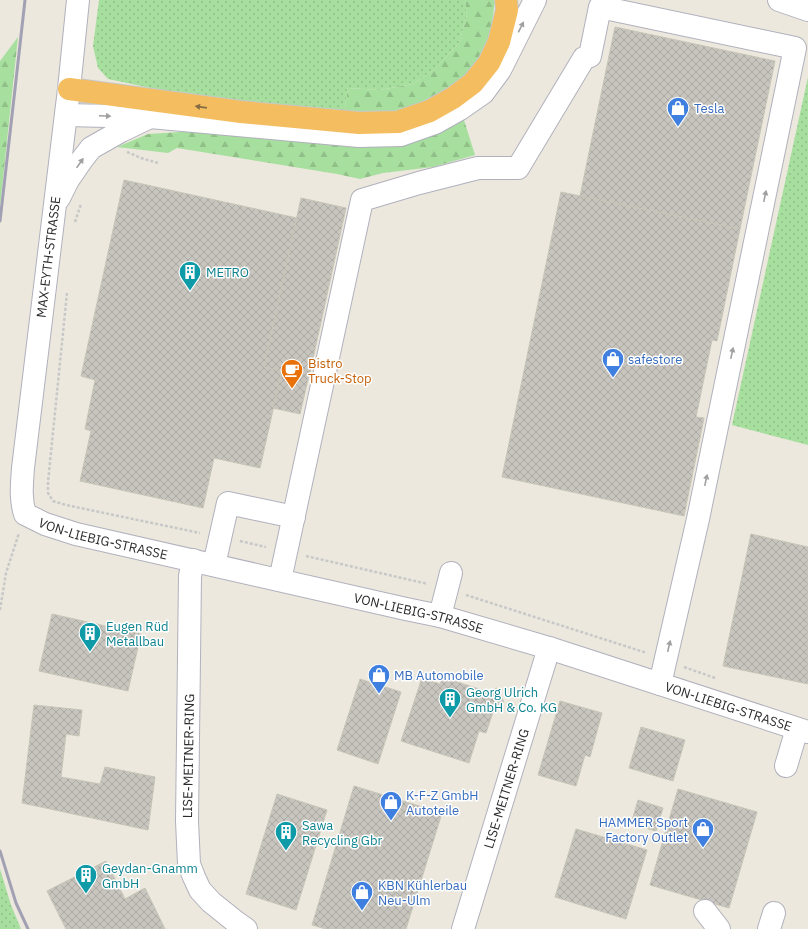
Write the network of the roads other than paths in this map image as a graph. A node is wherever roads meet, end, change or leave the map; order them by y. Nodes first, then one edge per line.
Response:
1 (78, 0) edge
2 (506, 0) edge
3 (535, 0) edge
4 (779, 0) edge
5 (808, 10) edge
6 (69, 89) junction
7 (66, 115) junction
8 (150, 117) junction
9 (54, 210) junction
10 (25, 514) joint
11 (294, 517) junction
12 (193, 560) junction
13 (214, 565) junction
14 (451, 573) dead end
15 (280, 580) junction
16 (440, 616) junction
17 (549, 648) junction
18 (660, 684) junction
19 (803, 730) edge
20 (786, 766) dead end
21 (705, 911) dead end
22 (246, 929) edge
23 (463, 929) edge
24 (720, 929) edge

1 - 6 street, MAX-EYTH-STRASSE
2 -> 6 highway
8 -> 3 street
4 - 5 street
6 - 7 street, MAX-EYTH-STRASSE
7 -> 8 street
7 - 9 street, MAX-EYTH-STRASSE
9 -> 8 street
9 - 10 street, MAX-EYTH-STRASSE
10 - 12 street, VON-LIEBIG-STRASSE
11 - 13 street
11 - 15 street
18 -> 11 street
12 - 13 street, VON-LIEBIG-STRASSE
12 - 22 street, LISE-MEITNER-RING
13 - 15 street, VON-LIEBIG-STRASSE
14 - 16 street
15 - 16 street, VON-LIEBIG-STRASSE
16 - 17 street, VON-LIEBIG-STRASSE
17 - 18 street, VON-LIEBIG-STRASSE
17 - 23 street, LISE-MEITNER-RING
18 - 19 street, VON-LIEBIG-STRASSE
19 - 20 street
21 - 24 street

